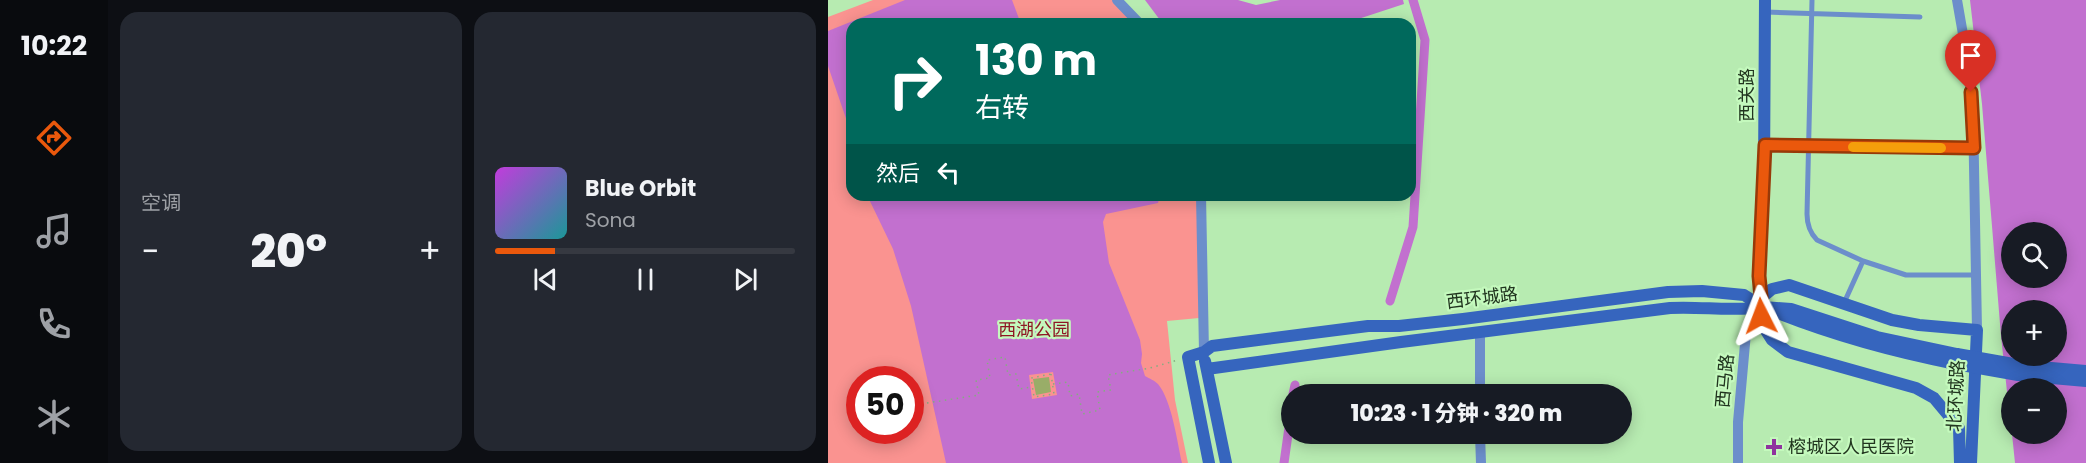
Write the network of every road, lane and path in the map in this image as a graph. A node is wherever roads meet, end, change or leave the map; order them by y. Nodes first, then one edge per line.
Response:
1 (1118, 0) edge
2 (1812, 0) edge
3 (1957, 0) edge
4 (1765, 6) edge
5 (1812, 14) junction
6 (1920, 17) dead end
7 (1134, 18) edge
8 (1765, 145) junction
9 (1809, 146) junction
10 (1974, 148) junction
11 (1201, 201) edge
12 (1863, 261) junction
13 (1976, 275) junction
14 (1762, 302) junction
15 (1844, 304) junction
16 (1977, 330) junction
17 (1480, 333) junction
18 (1204, 352) junction
19 (1188, 357) junction
20 (1957, 359) junction
21 (1207, 369) junction
22 (2086, 371) edge
23 (2086, 381) edge
24 (1054, 384) junction
25 (1480, 384) edge
26 (1032, 387) junction
27 (927, 402) dead end
28 (1959, 428) joint
29 (1480, 444) edge
30 (1209, 463) edge
31 (1226, 463) edge
32 (1480, 463) edge
33 (1737, 463) edge
34 (1960, 463) edge
35 (1971, 463) edge

1 - 7 street
2 - 5 lane
3 - 10 street
4 - 5 lane
4 - 8 main road, 西关路
5 - 6 lane
5 - 9 lane
8 - 9 lane
8 - 14 main road, 西关路
9 - 10 lane
9 - 12 lane
10 - 13 street
11 - 18 street
12 - 13 lane
12 - 15 lane
13 - 16 street
14 - 15 main road
14 - 17 main road, 西环城路
14 - 18 main road, 西环城路
14 - 20 main road, 西环城路
14 - 28 main road, 西关路
14 - 33 street, 西马路
15 - 16 main road
16 - 35 main road, 北环城路
17 - 21 main road, 西环城路
17 - 25 street
18 - 19 main road, 西环城路
18 - 21 main road
19 - 24 path
19 - 30 main road
20 - 22 main road, bridge
20 - 23 main road, bridge
21 - 31 main road
24 - 26 path
24 - 26 path
26 - 27 path
28 - 34 main road, 北环城路
29 - 32 street

